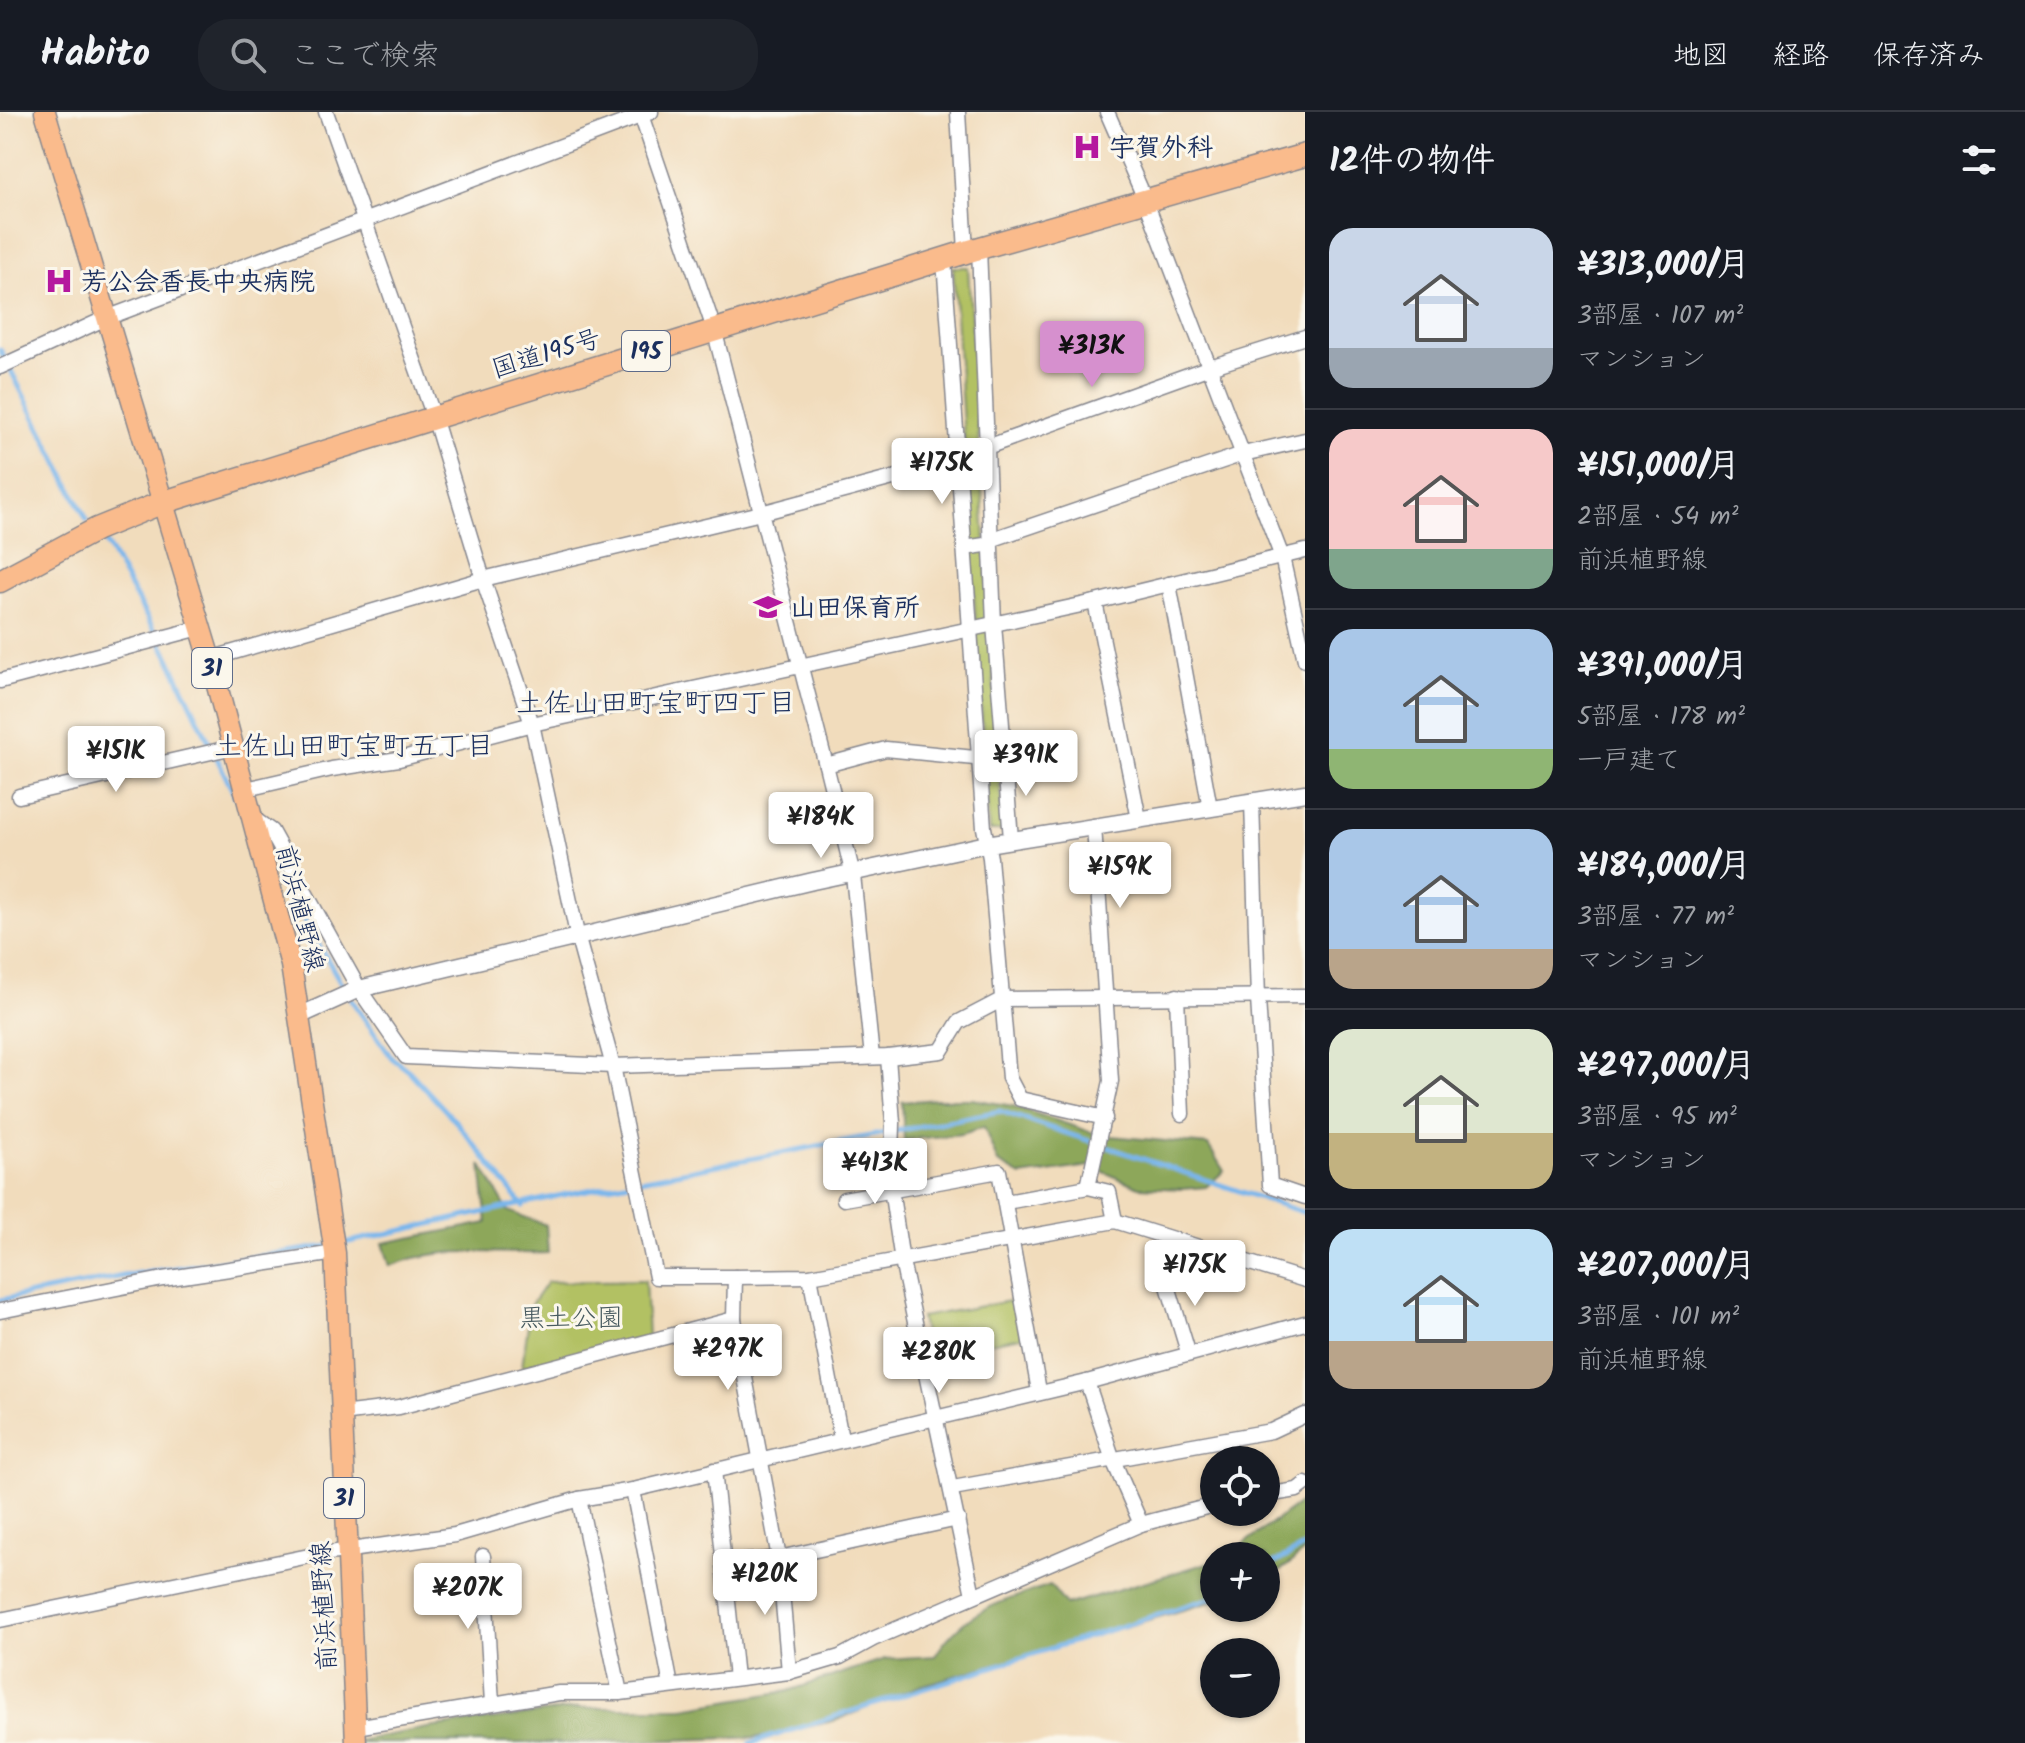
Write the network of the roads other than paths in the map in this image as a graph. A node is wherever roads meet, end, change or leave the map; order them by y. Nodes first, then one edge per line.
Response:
1 (45, 112) edge
2 (326, 112) edge
3 (958, 112) edge
4 (1107, 112) edge
5 (644, 113) edge
6 (1305, 155) edge
7 (1145, 199) junction
8 (363, 219) junction
9 (972, 250) junction
10 (944, 260) junction
11 (104, 319) junction
12 (714, 329) junction
13 (1305, 337) edge
14 (3, 365) edge
15 (1210, 367) junction
16 (434, 417) junction
17 (1305, 440) edge
18 (987, 447) junction
19 (1243, 454) junction
20 (957, 461) junction
21 (161, 503) junction
22 (761, 513) junction
23 (993, 539) junction
24 (964, 548) junction
25 (1305, 551) edge
26 (1282, 557) junction
27 (483, 579) junction
28 (0, 581) edge
29 (1169, 584) junction
30 (1095, 602) junction
31 (994, 624) junction
32 (200, 628) junction
33 (969, 630) junction
34 (210, 659) junction
35 (1305, 660) edge
36 (798, 664) junction
37 (0, 681) edge
38 (532, 724) junction
39 (219, 750) junction
40 (979, 760) junction
41 (1004, 761) junction
42 (826, 765) junction
43 (242, 790) junction
44 (1305, 793) edge
45 (19, 796) dead end
46 (1252, 801) junction
47 (1210, 808) junction
48 (249, 816) junction
49 (1139, 819) junction
50 (1094, 826) junction
51 (1011, 839) junction
52 (987, 844) junction
53 (853, 875) junction
54 (578, 939) junction
55 (351, 993) junction
56 (1177, 996) junction
57 (1305, 996) edge
58 (1107, 998) junction
59 (1003, 999) junction
60 (1258, 999) junction
61 (299, 1016) junction
62 (872, 1057) junction
63 (888, 1057) junction
64 (613, 1066) junction
65 (1182, 1114) dead end
66 (1105, 1118) junction
67 (1088, 1187) junction
68 (891, 1189) junction
69 (1305, 1197) edge
70 (844, 1199) dead end
71 (1006, 1202) junction
72 (1115, 1221) junction
73 (1012, 1241) junction
74 (333, 1244) junction
75 (902, 1261) junction
76 (810, 1276) junction
77 (1165, 1276) dead end
78 (735, 1277) junction
79 (1305, 1280) edge
80 (0, 1311) edge
81 (734, 1319) junction
82 (1305, 1323) edge
83 (1188, 1352) junction
84 (1087, 1382) junction
85 (1039, 1391) junction
86 (341, 1414) junction
87 (1305, 1415) edge
88 (934, 1416) junction
89 (841, 1438) junction
90 (759, 1459) junction
91 (1113, 1460) junction
92 (714, 1470) junction
93 (1305, 1484) edge
94 (953, 1488) junction
95 (633, 1490) junction
96 (1280, 1493) edge
97 (579, 1499) junction
98 (1200, 1509) edge
99 (958, 1519) junction
100 (1141, 1524) junction
101 (345, 1550) junction
102 (483, 1556) dead end
103 (779, 1558) junction
104 (726, 1563) junction
105 (973, 1595) junction
106 (0, 1620) edge
107 (789, 1672) junction
108 (736, 1678) junction
109 (671, 1686) junction
110 (620, 1693) junction
111 (492, 1703) junction
112 (356, 1735) edge

1 - 11 main road, 前浜植野線 / 31
2 - 8 street
3 - 9 street
4 - 7 street
5 - 8 street
5 - 12 street
6 - 7 highway, 国道195号 / 195
7 - 9 highway, 国道195号 / 195
7 - 15 street
8 - 11 street
8 - 16 street
9 - 10 highway, 国道195号 / 195
9 - 18 street
10 - 12 highway, 国道195号 / 195
10 - 20 street
11 - 14 street
11 - 21 main road, 前浜植野線 / 31
12 - 16 highway, 国道195号 / 195
12 - 22 street
13 - 15 street
15 - 18 street
15 - 19 street
16 - 21 highway, 国道195号 / 195
16 - 27 street
17 - 19 street
18 - 20 street
18 - 23 street
19 - 23 street
19 - 26 street
20 - 22 street
20 - 24 street
21 - 28 highway, 国道195号 / 195
21 - 32 main road, 前浜植野線 / 31
22 - 27 street
22 - 36 street
23 - 24 street
23 - 31 street
24 - 33 street
25 - 26 street
26 - 29 street
26 - 35 street
27 - 34 street
27 - 38 street
29 - 30 street
29 - 47 street
30 - 31 street
30 - 49 street
31 - 33 street
31 - 41 street
32 - 34 main road, 前浜植野線 / 31
32 - 37 street
33 - 36 street
33 - 40 street
34 - 39 main road, 前浜植野線 / 31
36 - 38 street
36 - 42 street
38 - 43 street
38 - 54 street
39 - 43 main road, 前浜植野線 / 31
39 - 45 street
40 - 41 street
40 - 42 street
40 - 52 street
41 - 51 street
42 - 53 street
43 - 48 main road, 前浜植野線 / 31
44 - 46 street
46 - 47 street
46 - 60 street
47 - 49 street
48 - 55 street
48 - 61 main road, 前浜植野線 / 31
49 - 50 street
50 - 51 street
50 - 58 street
51 - 52 street
52 - 53 street
52 - 59 street
53 - 54 street
53 - 62 street
54 - 55 street
54 - 64 street
55 - 61 street
55 - 64 street
56 - 58 street
56 - 60 street
56 - 65 street
57 - 60 street
58 - 59 street
58 - 66 street
59 - 63 street
59 - 66 street
60 - 69 street
61 - 74 main road, 前浜植野線 / 31
62 - 63 street
62 - 64 street
63 - 68 street
64 - 78 street
66 - 67 street
67 - 71 street
67 - 72 street
68 - 70 street
68 - 71 street
68 - 75 street
71 - 73 street
72 - 73 street
72 - 79 street
73 - 75 street
73 - 85 street
74 - 80 street
74 - 86 main road, 前浜植野線 / 31
75 - 76 street
75 - 88 street
76 - 78 street
76 - 89 street
77 - 83 street
78 - 81 street
81 - 86 street
81 - 90 street
82 - 83 street
83 - 84 street
84 - 85 street
84 - 91 street
85 - 88 street
86 - 101 main road, 前浜植野線 / 31
87 - 91 street
88 - 89 street
88 - 94 street
89 - 90 street
90 - 92 street
90 - 103 street
91 - 94 street
91 - 100 street
92 - 95 street
92 - 104 street
93 - 96 street
94 - 99 street
95 - 97 street
95 - 109 street
97 - 101 street
97 - 110 street
98 - 100 street
99 - 103 street
99 - 105 street
100 - 105 street
101 - 106 street
101 - 112 main road, 前浜植野線 / 31
102 - 111 street
103 - 104 street
103 - 107 street
104 - 108 street
105 - 107 street
107 - 108 street
108 - 109 street
109 - 110 street
110 - 111 street
111 - 112 street

